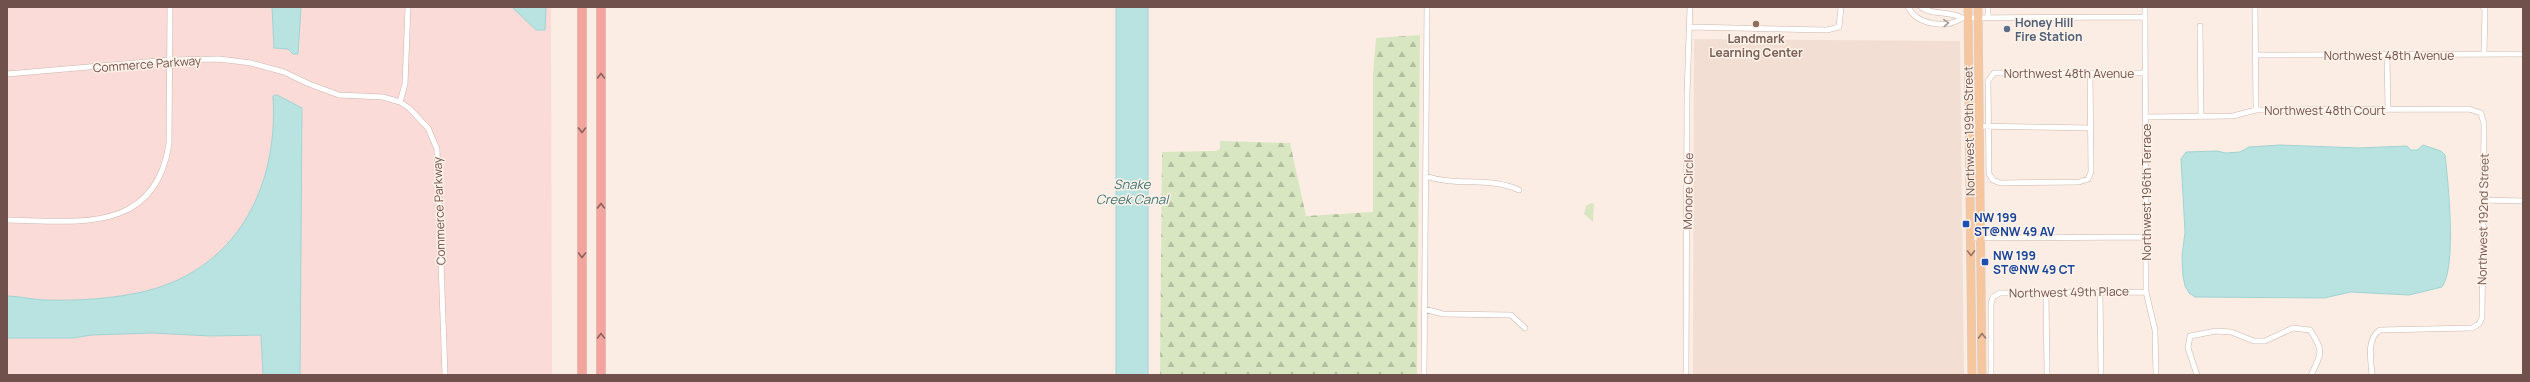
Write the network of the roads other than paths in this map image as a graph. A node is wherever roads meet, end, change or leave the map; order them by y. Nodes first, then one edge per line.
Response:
1 (170, 7) edge
2 (408, 7) edge
3 (582, 7) edge
4 (601, 7) edge
5 (1427, 7) edge
6 (1690, 7) edge
7 (1841, 7) edge
8 (1908, 7) edge
9 (1921, 7) edge
10 (1968, 7) edge
11 (1978, 7) edge
12 (1988, 7) edge
13 (2144, 7) edge
14 (2255, 7) edge
15 (2484, 8) edge
16 (1930, 12) junction
17 (2145, 17) junction
18 (1965, 18) junction
19 (1978, 18) junction
20 (1988, 18) junction
21 (1928, 22) junction
22 (2200, 26) dead end
23 (1690, 27) junction
24 (2484, 54) junction
25 (2523, 54) edge
26 (2256, 55) junction
27 (2387, 55) junction
28 (170, 60) junction
29 (2145, 72) junction
30 (2090, 73) junction
31 (7, 74) edge
32 (400, 102) junction
33 (2256, 110) junction
34 (2388, 110) junction
35 (2481, 113) joint
36 (2146, 117) junction
37 (2201, 117) junction
38 (1969, 126) junction
39 (1980, 126) junction
40 (1989, 128) junction
41 (2091, 128) junction
42 (1425, 176) junction
43 (1519, 190) dead end
44 (2483, 200) junction
45 (2523, 202) edge
46 (7, 220) edge
47 (2146, 237) junction
48 (1970, 238) junction
49 (1981, 238) junction
50 (2100, 292) junction
51 (2146, 292) junction
52 (2046, 293) junction
53 (1424, 309) junction
54 (1525, 328) dead end
55 (1972, 372) edge
56 (1982, 372) edge
57 (1991, 372) edge
58 (445, 375) edge
59 (582, 375) edge
60 (602, 375) edge
61 (1424, 375) edge
62 (1686, 375) edge
63 (2047, 375) edge
64 (2101, 375) edge
65 (2156, 375) edge
66 (2197, 375) edge
67 (2311, 375) edge
68 (2372, 375) edge

1 - 28 street
2 - 32 street
3 -> 59 highway
60 -> 4 highway
5 - 42 street
6 - 23 street, Monore Circle
7 - 23 street
8 - 21 street
9 - 16 street
10 - 18 main road, Northwest 199th Street
11 - 19 main road, Northwest 199th Street
12 - 20 street
13 - 17 street, Northwest 196th Terrace
14 - 26 street
15 - 24 street
16 - 18 street
16 - 21 street
17 - 20 street
17 - 29 street, Northwest 196th Terrace
18 - 19 street
21 -> 18 street
18 - 38 main road, Northwest 199th Street
19 - 20 street
19 - 39 main road, Northwest 199th Street
22 - 37 street
23 - 62 street, Monore Circle
24 - 25 street, Northwest 48th Avenue
24 - 27 street, Northwest 48th Avenue
26 - 27 street, Northwest 48th Avenue
26 - 33 street
27 - 34 street
28 - 31 street, Commerce Parkway
28 - 32 street, Commerce Parkway
28 - 46 street
29 - 30 street, Northwest 48th Avenue
29 - 36 street, Northwest 196th Terrace
30 - 40 street, Northwest 48th Avenue
30 - 41 street
32 - 58 street, Commerce Parkway
33 - 34 street, Northwest 48th Court
33 - 37 street, Northwest 48th Court
34 - 35 street, Northwest 48th Court
35 - 44 street, Northwest 192nd Street
36 - 37 street, Northwest 48th Court
36 - 47 street, Northwest 196th Terrace
38 - 39 street
38 - 48 main road, Northwest 199th Street
39 - 40 street
39 - 49 main road, Northwest 199th Street
40 - 41 street
40 - 41 street
42 - 43 street
42 - 53 street
44 - 45 street
44 - 68 street, Northwest 192nd Street
47 - 49 street
47 - 51 street, Northwest 196th Terrace
48 - 49 street
48 -> 55 main road, Northwest 199th Street
56 -> 49 main road, Northwest 199th Street
50 - 51 street, Northwest 49th Place
50 - 52 street, Northwest 49th Place
50 - 64 street
51 - 65 street, Northwest 196th Terrace
52 - 57 street, Northwest 49th Place
52 - 63 street
53 - 54 street
53 - 61 street
55 - 56 street
56 - 57 street
66 - 67 street

